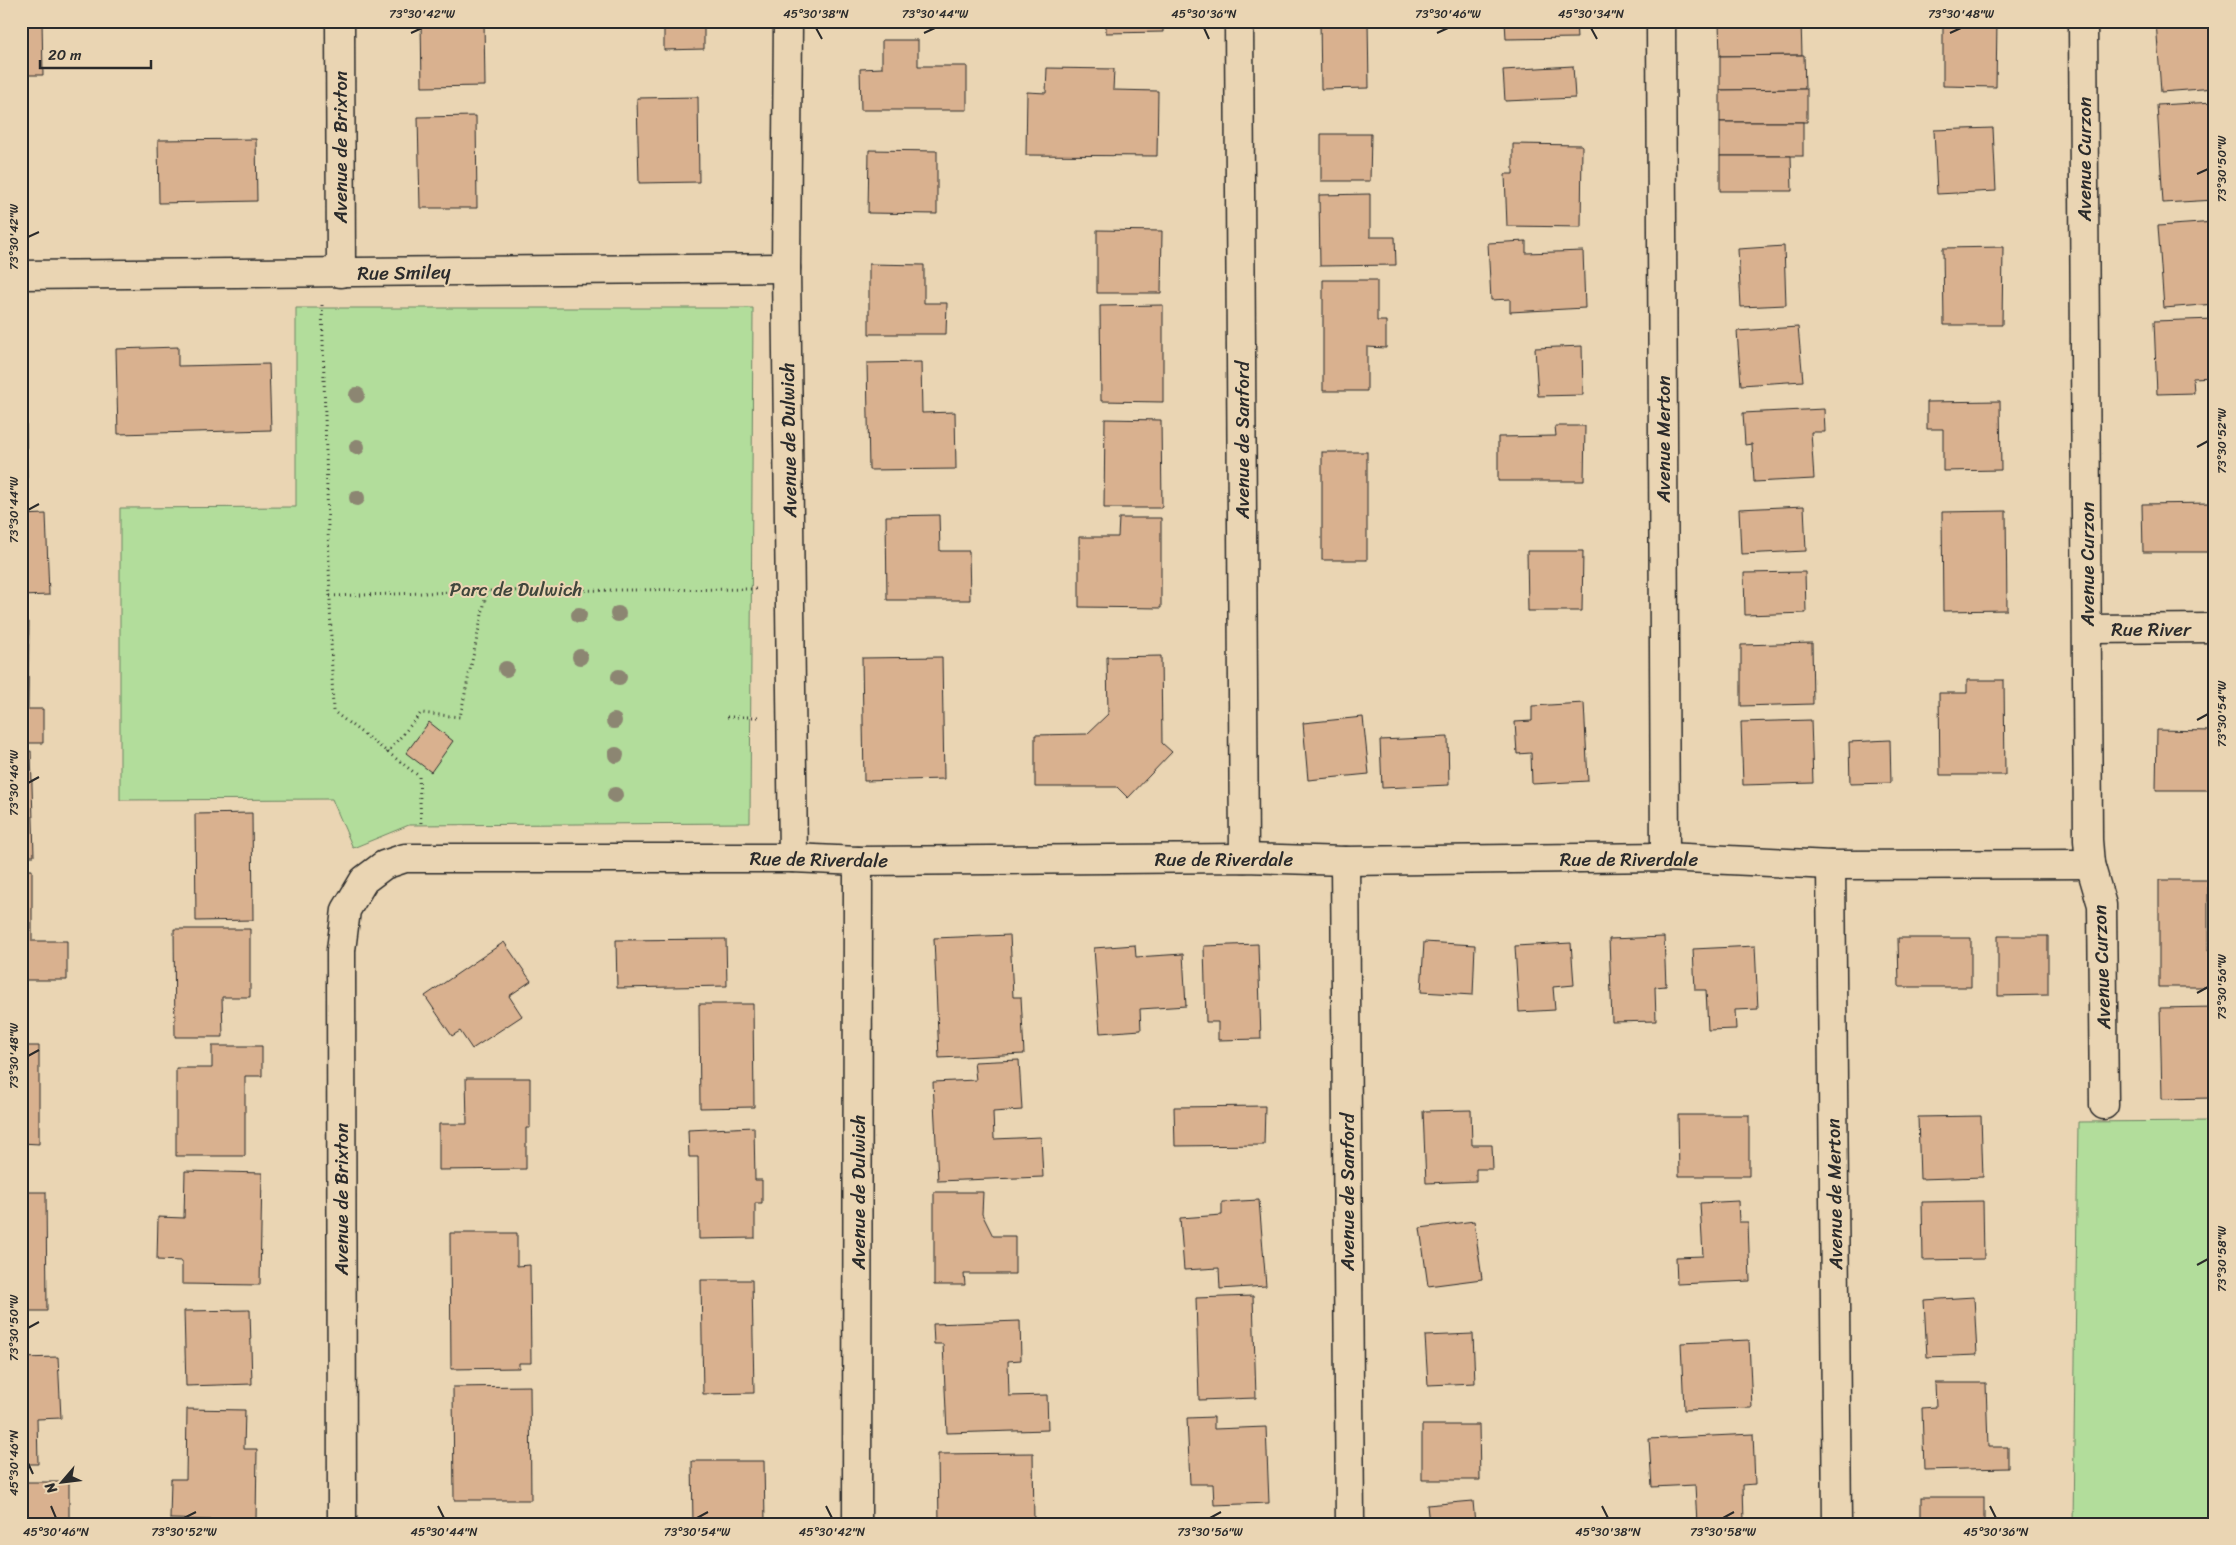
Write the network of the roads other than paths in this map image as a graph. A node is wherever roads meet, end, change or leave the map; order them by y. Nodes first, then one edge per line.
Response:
1 (340, 21) edge
2 (788, 21) edge
3 (1239, 21) edge
4 (1661, 21) edge
5 (2083, 21) edge
6 (786, 268) junction
7 (341, 273) junction
8 (21, 275) edge
9 (2215, 628) edge
10 (2088, 629) junction
11 (1665, 857) junction
12 (793, 858) junction
13 (1244, 858) junction
14 (1345, 860) junction
15 (858, 861) junction
16 (2090, 864) junction
17 (1831, 865) junction
18 (364, 880) joint
19 (2104, 1105) dead end
20 (342, 1524) edge
21 (857, 1524) edge
22 (1350, 1524) edge
23 (1837, 1524) edge

1 - 7 street, Avenue de Brixton
2 - 6 street, Avenue de Dulwich
3 - 13 street, Avenue de Sanford
4 - 11 street, Avenue Merton
5 - 10 street, Avenue Curzon
6 - 7 street, Rue Smiley
6 - 12 street, Avenue de Dulwich
7 - 8 street, Rue Smiley
9 - 10 street, Rue River
10 - 16 street, Avenue Curzon
11 - 14 street, Rue de Riverdale
11 - 17 street, Rue de Riverdale
12 - 15 street, Rue de Riverdale
12 - 18 street, Rue de Riverdale
13 - 14 street, Rue de Riverdale
13 - 15 street, Rue de Riverdale
14 - 22 street, Avenue de Sanford
15 - 21 street, Avenue de Dulwich
16 - 17 street, Rue de Riverdale
16 - 19 street, Avenue Curzon
17 - 23 street, Avenue de Merton
18 - 20 street, Avenue de Brixton

